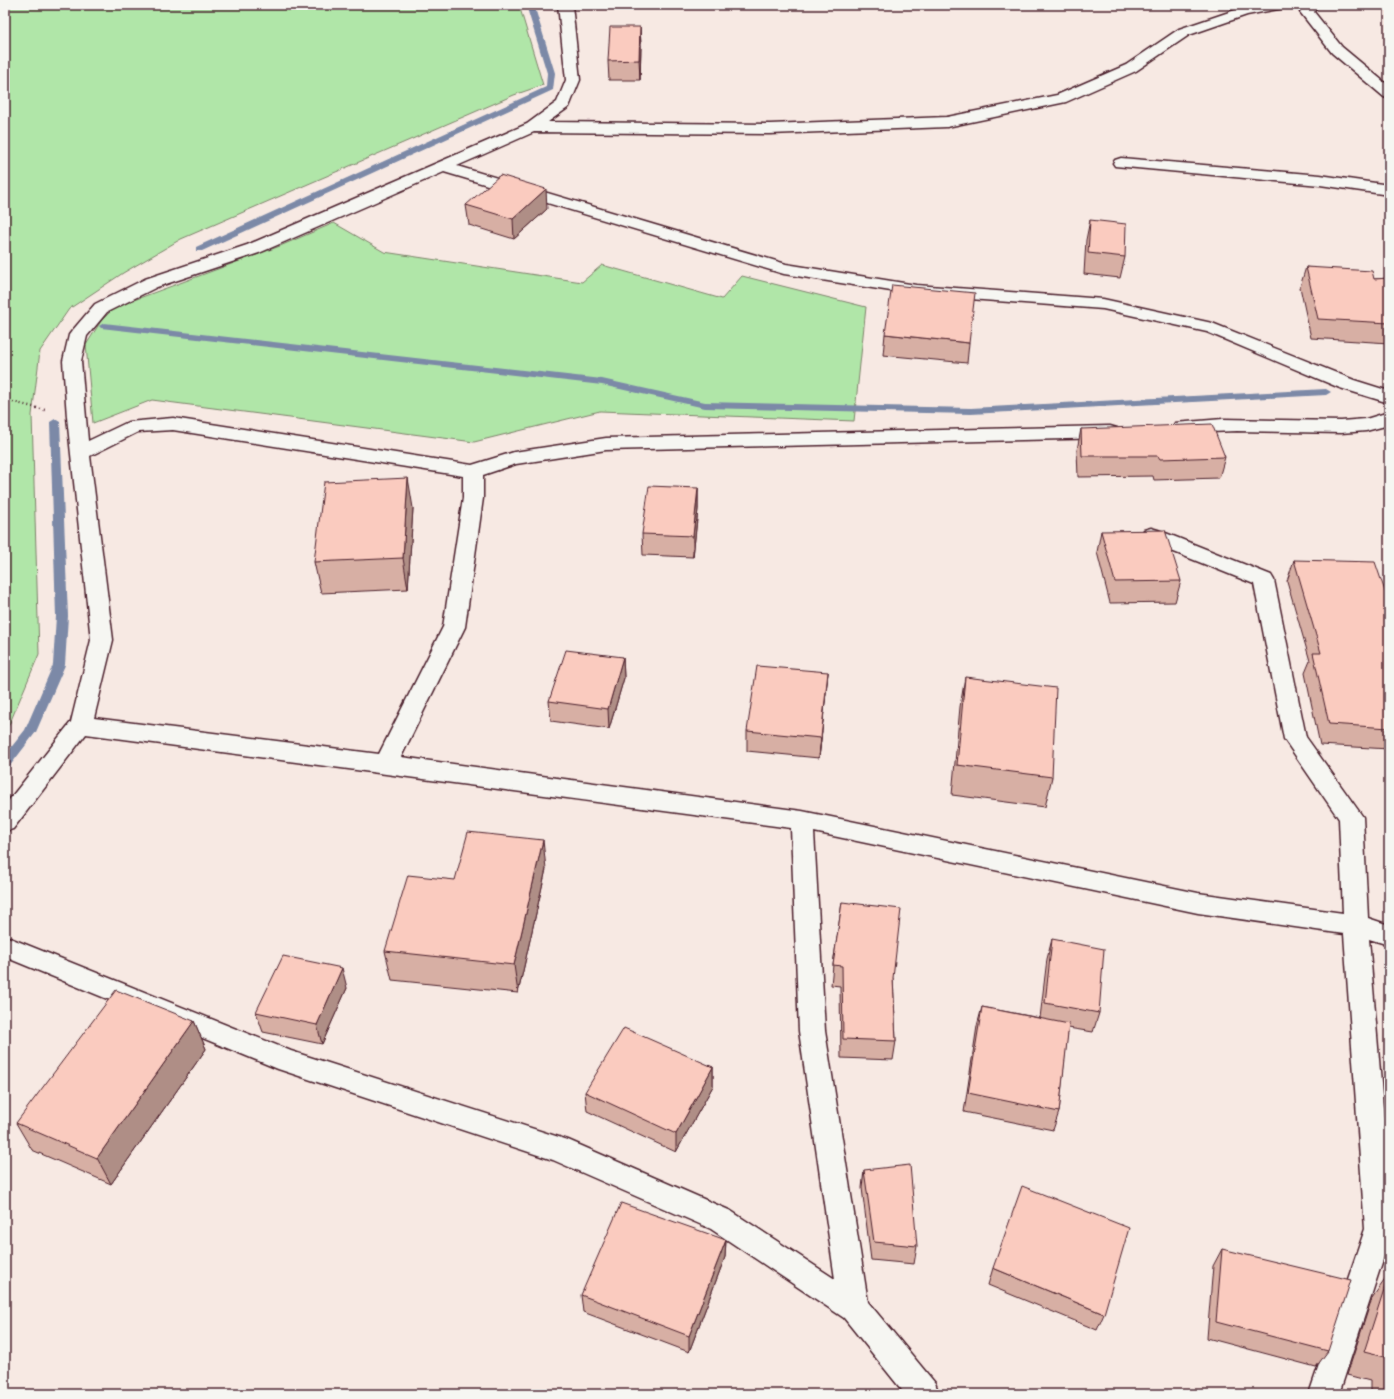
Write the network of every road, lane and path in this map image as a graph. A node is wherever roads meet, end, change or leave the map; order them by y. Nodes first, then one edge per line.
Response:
1 (565, 5) edge
2 (1279, 5) edge
3 (1311, 5) edge
4 (1389, 94) edge
5 (532, 127) junction
6 (1121, 163) dead end
7 (442, 166) junction
8 (1389, 190) edge
9 (1389, 397) edge
10 (5, 400) edge
11 (76, 417) junction
12 (1389, 418) edge
13 (1168, 428) edge
14 (1130, 431) edge
15 (80, 453) junction
16 (473, 470) junction
17 (1150, 535) edge
18 (81, 725) junction
19 (386, 764) junction
20 (802, 820) junction
21 (5, 822) edge
22 (1356, 925) junction
23 (1389, 935) edge
24 (5, 946) edge
25 (854, 1308) junction
26 (924, 1394) edge
27 (1324, 1394) edge

1 - 5 street
2 - 5 street
3 - 4 street
5 - 7 street
6 - 8 street
7 - 9 street
7 - 11 street
10 - 11 path
11 - 15 street
12 - 13 street
14 - 16 street
15 - 16 street
15 - 18 street
16 - 19 street
17 - 22 street
18 - 19 street
18 - 21 street
19 - 20 street
20 - 22 street
20 - 25 street
22 - 23 street
22 - 27 street
24 - 25 street
25 - 26 street

